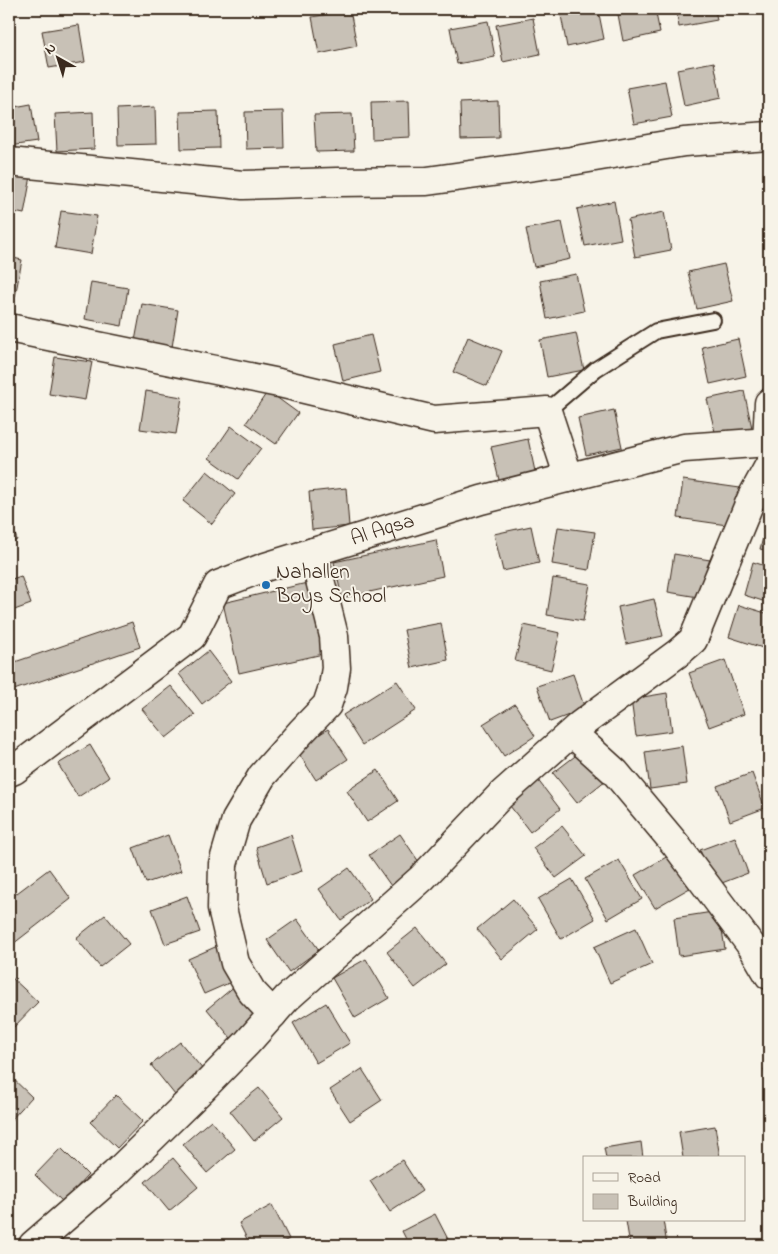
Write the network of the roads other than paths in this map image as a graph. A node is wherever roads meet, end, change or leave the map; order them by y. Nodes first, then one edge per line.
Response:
1 (769, 136) edge
2 (9, 162) edge
3 (713, 320) dead end
4 (9, 328) edge
5 (769, 403) edge
6 (547, 411) junction
7 (768, 450) edge
8 (569, 478) junction
9 (313, 552) junction
10 (572, 733) junction
11 (9, 772) edge
12 (769, 975) edge
13 (272, 1014) junction
14 (33, 1245) edge

1 - 2 street
3 - 6 lane
4 - 6 street
5 - 7 street
6 - 8 street
7 - 8 street, Al Aqsa
7 - 10 street
8 - 9 street, Al Aqsa
9 - 11 street, Al Aqsa
9 - 13 street
10 - 12 street
10 - 13 street
13 - 14 street

